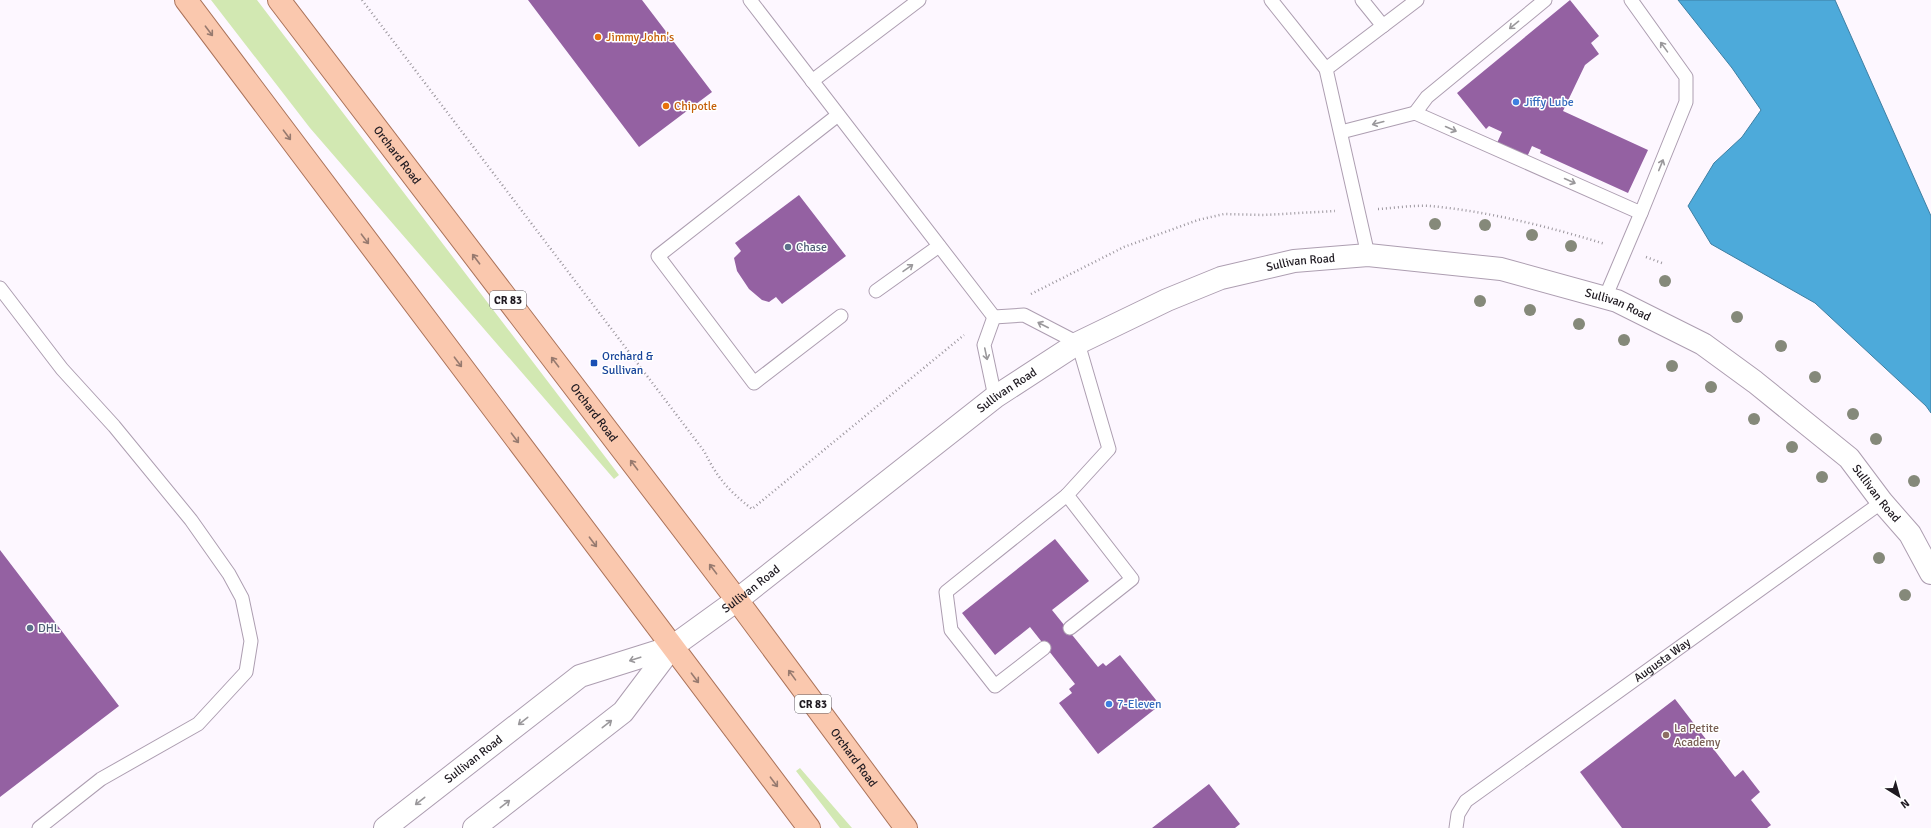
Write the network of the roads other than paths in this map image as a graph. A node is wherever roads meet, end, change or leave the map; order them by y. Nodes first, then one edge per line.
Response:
1 (186, 0) edge
2 (279, 0) edge
3 (750, 0) edge
4 (919, 0) edge
5 (1272, 0) edge
6 (1362, 0) edge
7 (1417, 0) edge
8 (1544, 0) edge
9 (1631, 0) edge
10 (1382, 26) junction
11 (1326, 69) junction
12 (812, 81) junction
13 (1415, 113) junction
14 (838, 115) junction
15 (1341, 132) junction
16 (1641, 213) junction
17 (939, 246) junction
18 (1368, 255) junction
19 (0, 288) edge
20 (876, 291) dead end
21 (1605, 298) junction
22 (841, 316) dead end
23 (994, 317) junction
24 (1078, 343) junction
25 (995, 397) junction
26 (1067, 495) junction
27 (1882, 502) junction
28 (1931, 574) edge
29 (737, 600) junction
30 (1070, 628) dead end
31 (672, 647) junction
32 (1044, 648) dead end
33 (39, 828) edge
34 (385, 828) edge
35 (474, 828) edge
36 (809, 828) edge
37 (906, 828) edge
38 (1456, 828) edge

1 -> 31 main road
29 -> 2 main road, Orchard Road / CR 83
3 - 12 lane
4 - 12 lane
5 - 11 lane
6 - 10 lane
7 - 10 lane
8 -> 13 lane
16 -> 9 lane
10 - 11 lane
11 - 15 lane
12 - 14 lane
13 -> 15 lane
13 -> 16 lane
14 - 17 lane
14 - 22 lane
15 - 18 lane
16 - 21 lane
20 -> 17 lane
17 - 23 lane
18 - 21 street, Sullivan Road
18 - 24 street, Sullivan Road
19 - 33 lane
21 - 27 street, Sullivan Road
24 -> 23 lane
23 -> 25 lane
24 - 25 street, Sullivan Road
24 - 26 lane
25 - 29 street, Sullivan Road
26 - 30 lane
26 - 32 lane
27 - 28 street, Sullivan Road
27 - 38 lane, Augusta Way
29 - 31 street, Sullivan Road
37 -> 29 main road, Orchard Road / CR 83
31 -> 34 street, Sullivan Road
35 -> 31 street, Sullivan Road
31 -> 36 main road

